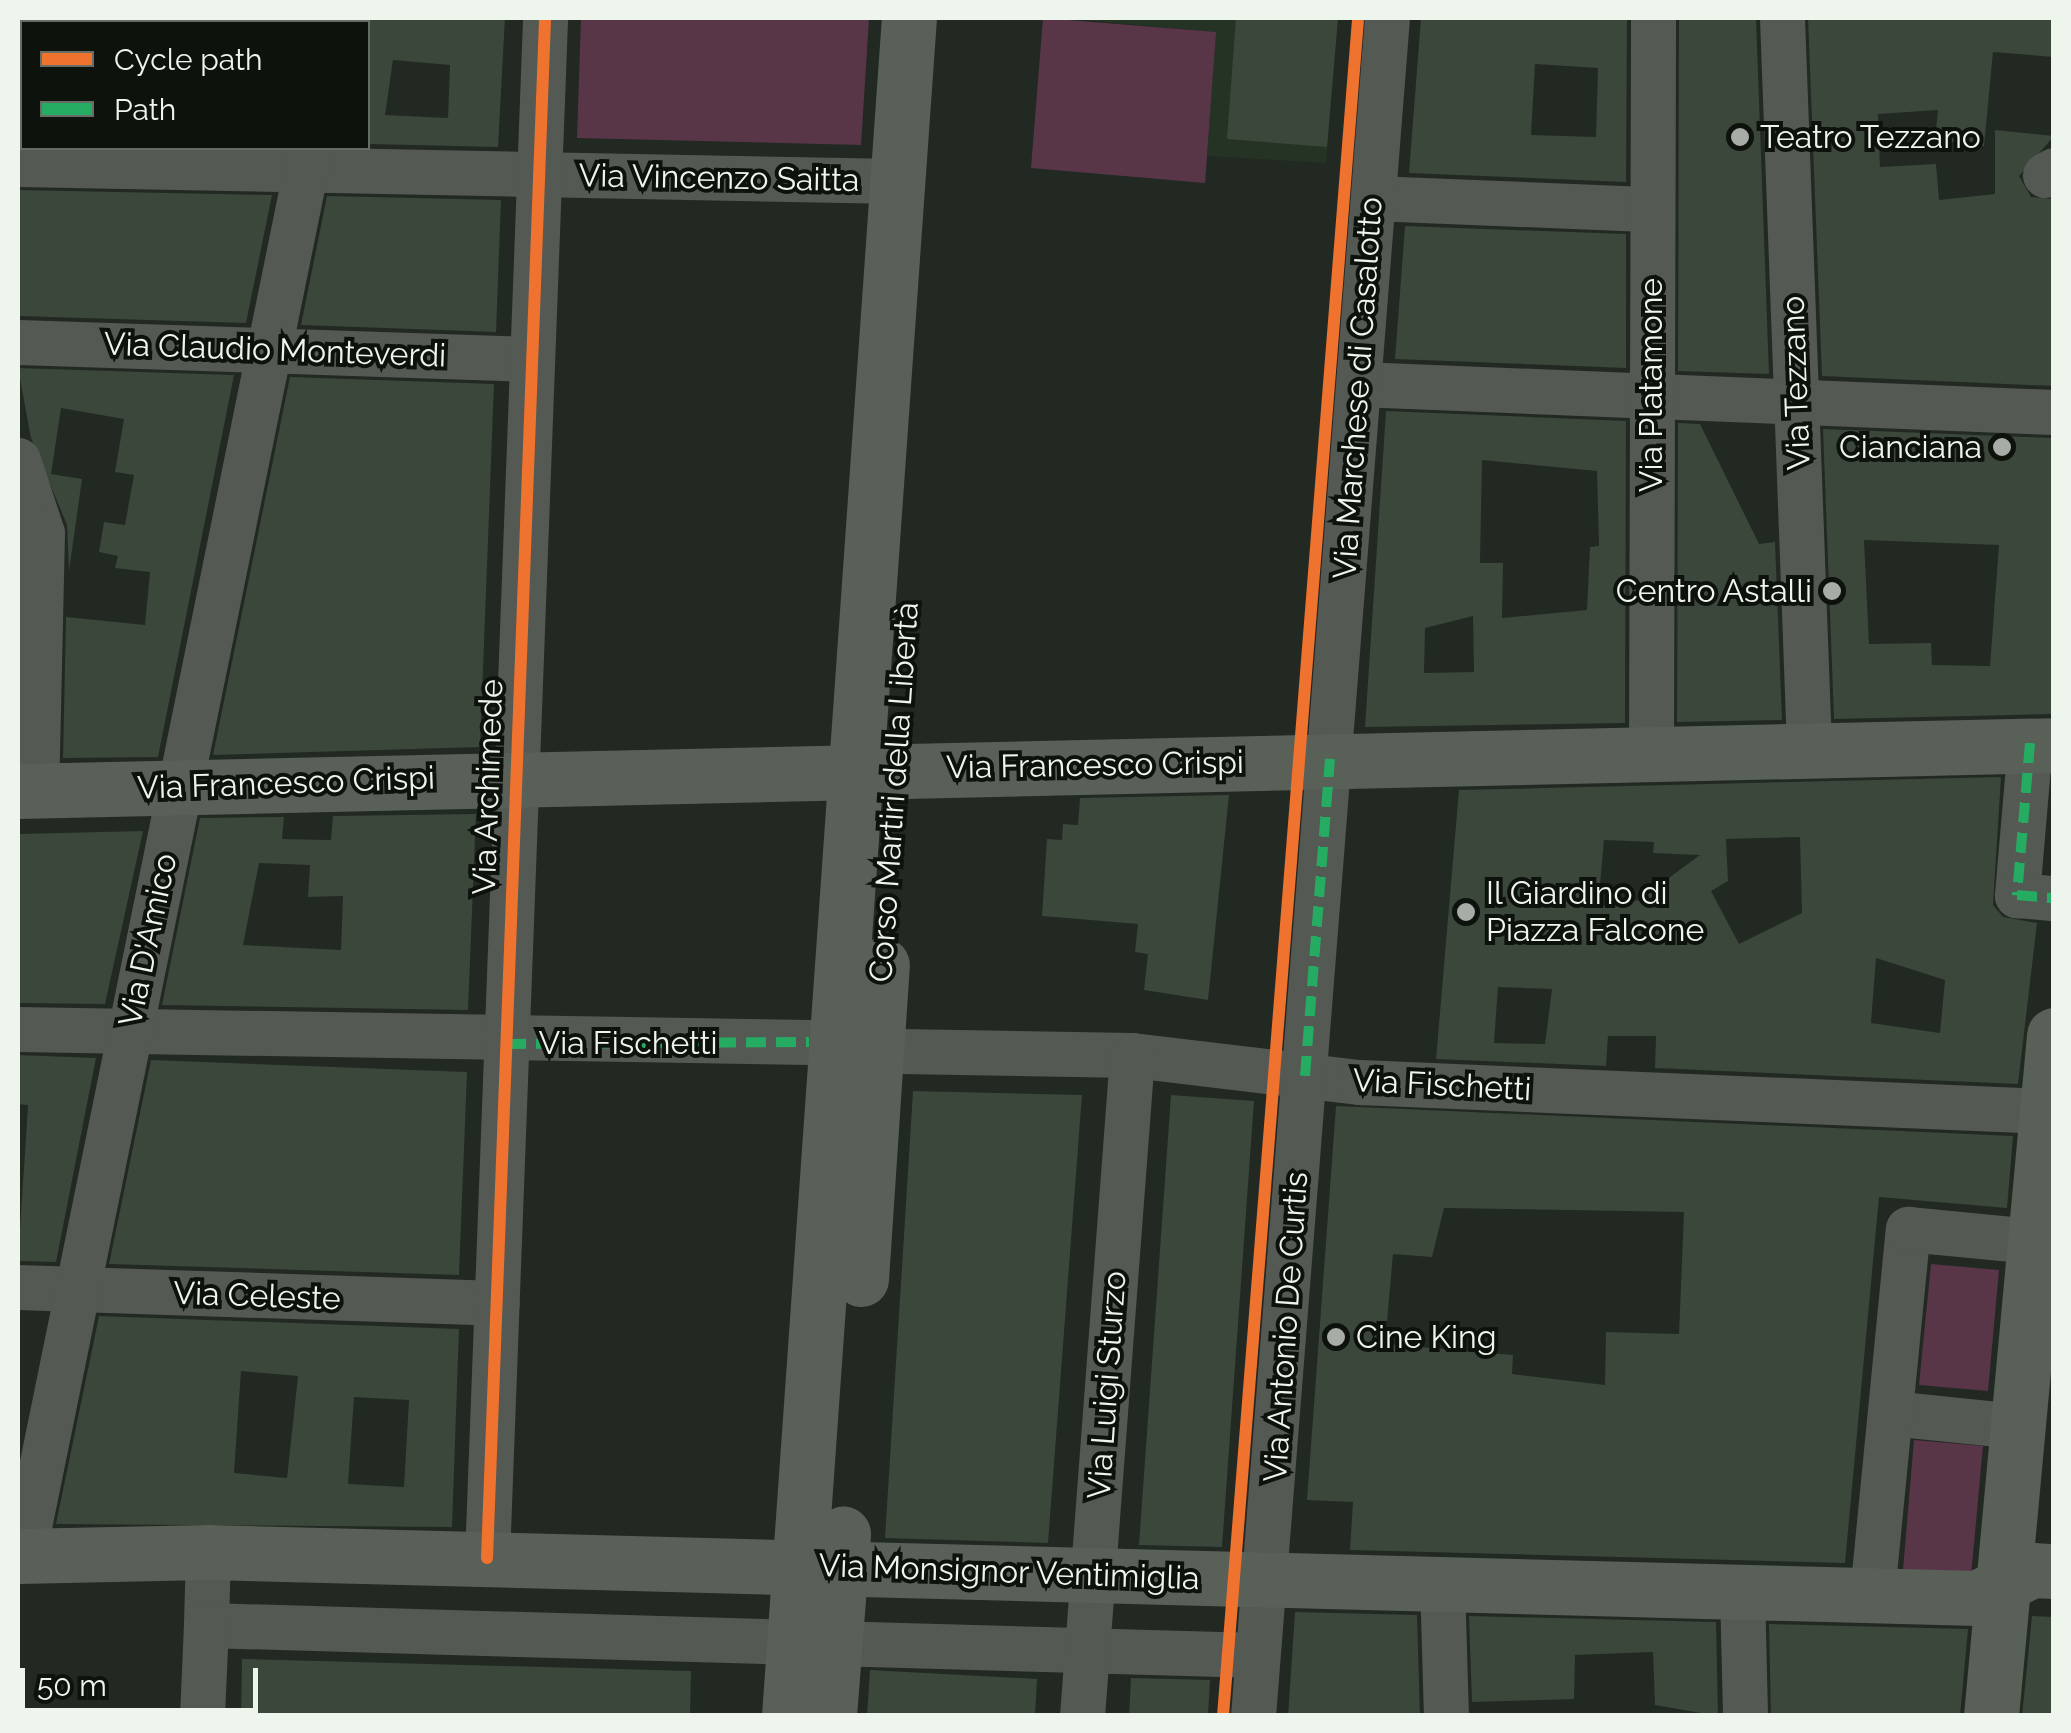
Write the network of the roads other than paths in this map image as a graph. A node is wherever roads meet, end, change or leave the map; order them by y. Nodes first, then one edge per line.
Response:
1 (545, 18) edge
2 (909, 18) edge
3 (946, 18) edge
4 (1387, 18) edge
5 (1653, 18) edge
6 (1782, 18) edge
7 (92, 156) edge
8 (308, 159) edge
9 (18, 164) edge
10 (539, 175) junction
11 (898, 181) junction
12 (1373, 198) junction
13 (1652, 209) junction
14 (18, 342) edge
15 (269, 350) junction
16 (532, 359) junction
17 (1358, 384) junction
18 (1651, 396) junction
19 (1796, 402) junction
20 (2054, 412) edge
21 (18, 460) edge
22 (2041, 744) edge
23 (1809, 749) junction
24 (1651, 752) junction
25 (1330, 760) junction
26 (876, 770) junction
27 (516, 774) junction
28 (180, 787) junction
29 (27, 791) edge
30 (2054, 898) edge
31 (18, 1029) edge
32 (129, 1034) junction
33 (2054, 1035) edge
34 (506, 1044) junction
35 (841, 1048) junction
36 (1132, 1055) junction
37 (1305, 1076) junction
38 (2047, 1111) junction
39 (2044, 1242) edge
40 (18, 1287) edge
41 (77, 1290) junction
42 (496, 1304) junction
43 (1890, 1413) junction
44 (2018, 1426) junction
45 (208, 1552) junction
46 (20, 1556) edge
47 (487, 1558) junction
48 (821, 1567) junction
49 (1092, 1575) junction
50 (1266, 1578) junction
51 (2028, 1579) edge
52 (1442, 1582) junction
53 (1742, 1591) junction
54 (1872, 1594) junction
55 (206, 1625) junction
56 (815, 1641) junction
57 (1087, 1648) junction
58 (1257, 1655) junction
59 (202, 1716) edge
60 (789, 1716) edge
61 (829, 1716) edge
62 (1082, 1716) edge
63 (1253, 1716) edge
64 (1446, 1716) edge
65 (1744, 1716) edge
66 (1992, 1716) edge

1 - 10 street, Via Archimede
2 - 11 main road, Corso Martiri della Libertà
3 - 26 main road, Corso Martiri della Libertà
4 - 12 street, Via Marchese di Casalotto
5 - 13 street, Via Platamone
6 - 19 street, Via Tezzano
7 - 8 street, Via Vincenzo Saitta
7 - 9 street, Via Vincenzo Saitta
8 - 10 street, Via Vincenzo Saitta
8 - 15 street, Via D'Amico
10 - 11 street, Via Vincenzo Saitta
10 - 16 street, Via Archimede
11 - 26 main road, Corso Martiri della Libertà
12 - 13 street
12 - 17 street, Via Marchese di Casalotto
13 - 18 street, Via Platamone
14 - 15 street, Via Claudio Monteverdi
15 - 16 street, Via Claudio Monteverdi
15 - 28 street, Via D'Amico
16 - 27 street, Via Archimede
17 - 18 street
17 - 25 street, Via Marchese di Casalotto
18 - 19 street
18 - 24 street, Via Platamone
19 - 20 street
19 - 23 street, Via Tezzano
21 - 29 street
22 - 23 main road, Via Francesco Crispi
22 - 30 street
23 - 24 main road, Via Francesco Crispi
24 - 25 main road, Via Francesco Crispi
25 - 26 main road, Via Francesco Crispi
25 - 37 street, Via Marchese di Casalotto
26 - 27 main road, Via Francesco Crispi
26 - 35 main road, Corso Martiri della Libertà
27 - 28 main road, Via Francesco Crispi
27 - 34 street, Via Archimede
28 - 29 main road, Via Francesco Crispi
28 - 32 street, Via D'Amico
31 - 32 street, Via Fischetti
32 - 34 street, Via Fischetti
32 - 41 street, Via D'Amico
33 - 38 main road
34 - 35 street, Via Fischetti
34 - 42 street, Via Archimede
35 - 36 street, Via Fischetti
35 - 48 main road, Corso Martiri della Libertà
36 - 37 street, Via Fischetti
36 - 49 street, Via Luigi Sturzo
37 - 38 street, Via Fischetti
37 - 50 street, Via Antonio De Curtis
38 - 39 main road
39 - 43 street
39 - 44 main road
40 - 41 street, Via Celeste
41 - 42 street, Via Celeste
41 - 46 street, Via D'Amico
42 - 47 street, Via Archimede
43 - 44 street
43 - 54 street
44 - 51 main road
45 - 46 main road, Via Monsignor Ventimiglia
45 - 47 main road, Via Monsignor Ventimiglia
45 - 55 street
47 - 48 main road, Via Monsignor Ventimiglia
48 - 49 main road, Via Monsignor Ventimiglia
48 - 56 main road, Corso Martiri della Libertà
49 - 50 main road, Via Monsignor Ventimiglia
49 - 57 street, Via Luigi Sturzo
50 - 52 main road, Via Monsignor Ventimiglia
50 - 58 street, Via Antonio De Curtis
51 - 54 main road, Via Monsignor Ventimiglia
51 - 66 main road
52 - 53 main road, Via Monsignor Ventimiglia
52 - 64 street
53 - 54 main road, Via Monsignor Ventimiglia
53 - 65 street
55 - 56 street
55 - 59 street
56 - 57 street
56 - 60 main road
56 - 61 main road
57 - 58 street
57 - 62 street, Via Luigi Sturzo
58 - 63 street, Via Antonio De Curtis

